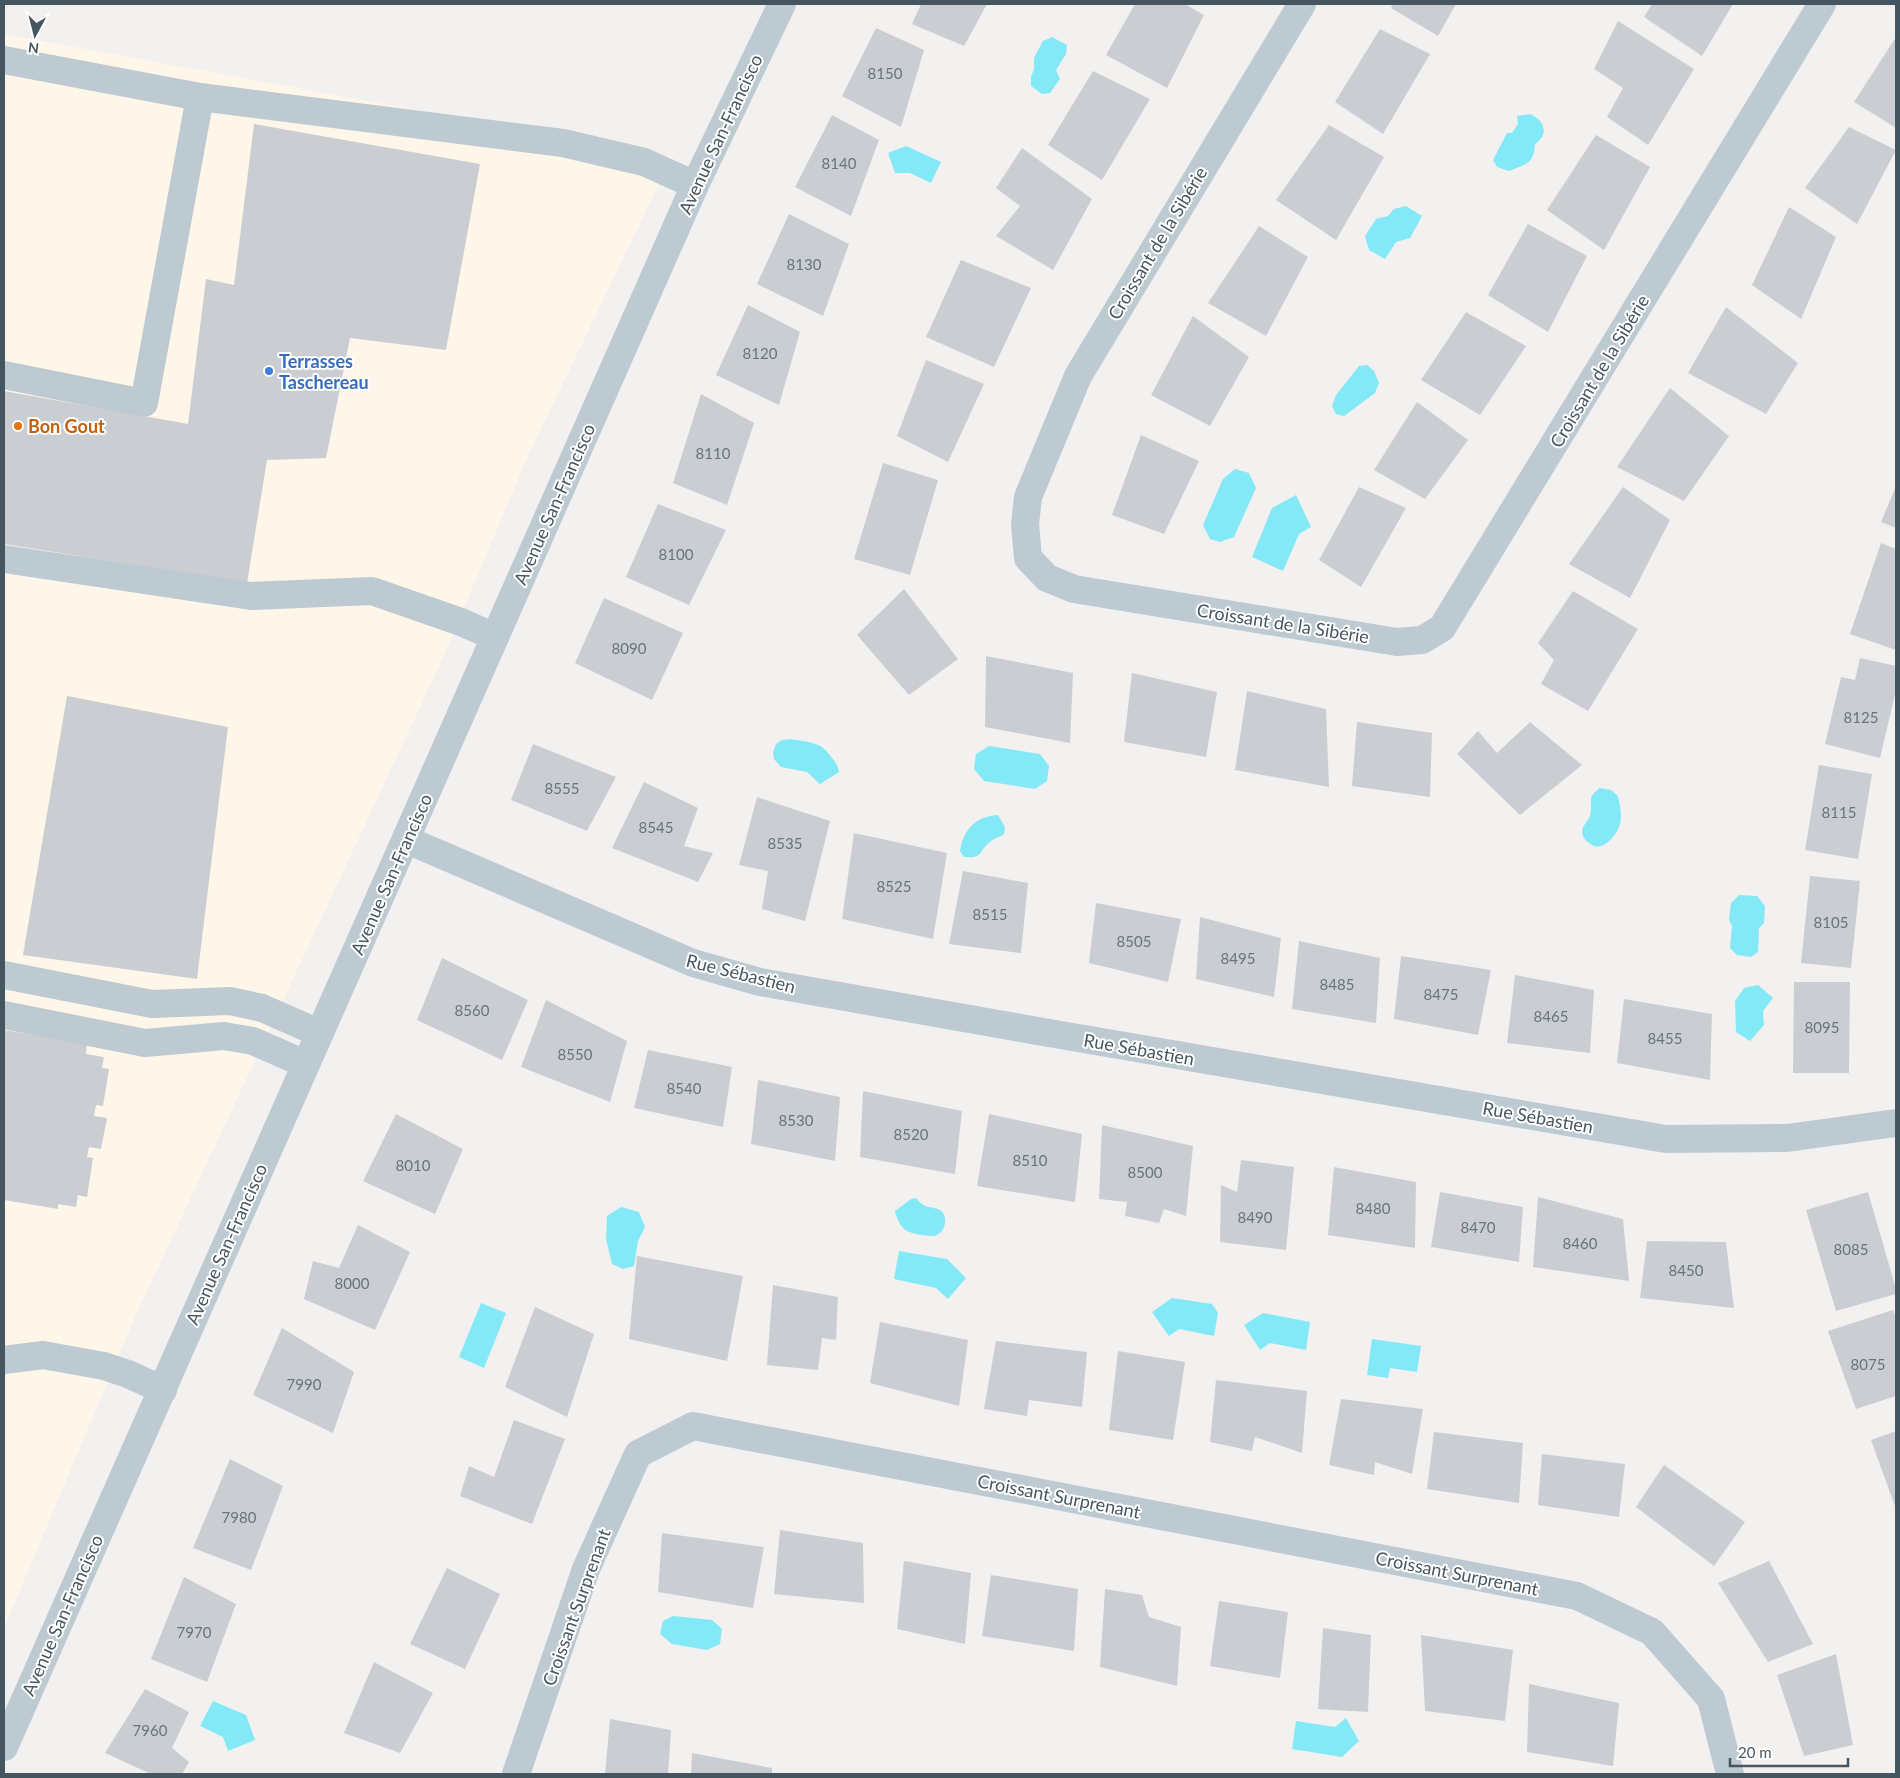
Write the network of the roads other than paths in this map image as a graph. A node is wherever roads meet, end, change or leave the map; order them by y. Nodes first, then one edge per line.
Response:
1 (782, 4) edge
2 (1302, 4) edge
3 (1822, 4) edge
4 (4, 60) edge
5 (200, 97) junction
6 (695, 185) junction
7 (4, 375) edge
8 (4, 559) edge
9 (495, 637) junction
10 (407, 840) junction
11 (4, 976) edge
12 (4, 1016) edge
13 (319, 1033) junction
14 (305, 1064) junction
15 (1896, 1123) edge
16 (4, 1360) edge
17 (163, 1390) junction
18 (4, 1747) edge
19 (516, 1774) edge
20 (1730, 1774) edge

1 - 6 street, Avenue San-Francisco
2 - 3 street, Croissant de la Sibérie
4 - 5 street
5 - 6 street
5 - 7 street
6 - 9 street, Avenue San-Francisco
8 - 9 street
9 - 10 street, Avenue San-Francisco
10 - 13 street, Avenue San-Francisco
10 - 15 street, Rue Sébastien
11 - 13 street
12 - 14 street
13 - 14 street, Avenue San-Francisco
14 - 17 street, Avenue San-Francisco
16 - 17 street
17 - 18 street, Avenue San-Francisco
19 - 20 street, Croissant Surprenant

